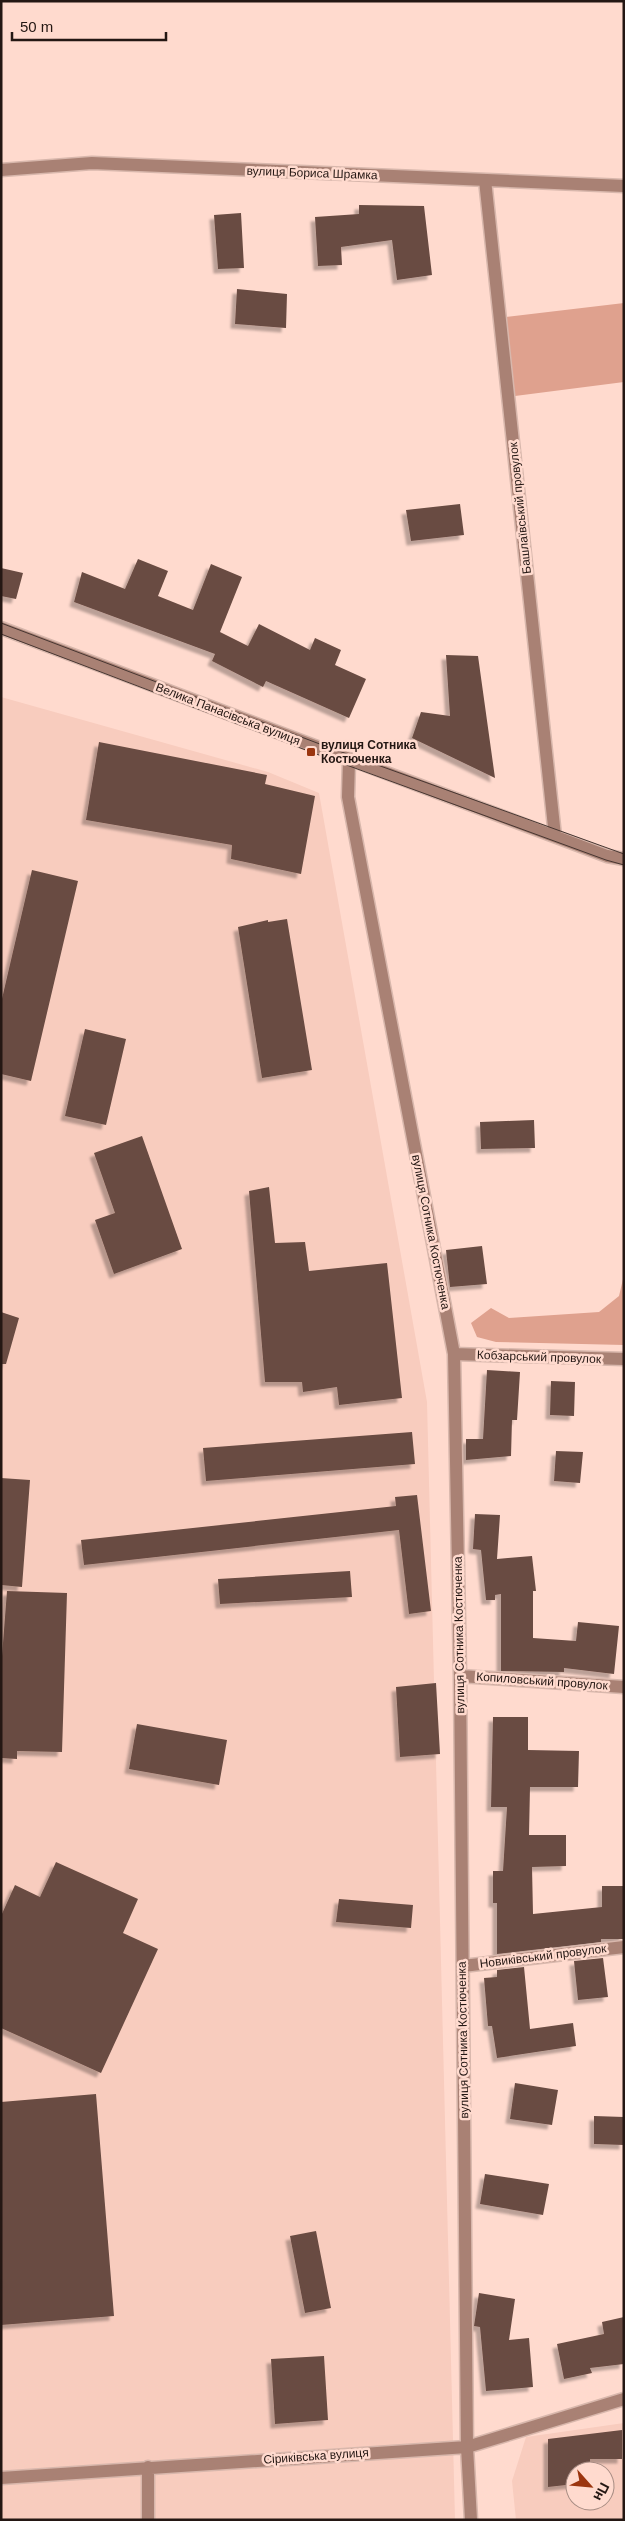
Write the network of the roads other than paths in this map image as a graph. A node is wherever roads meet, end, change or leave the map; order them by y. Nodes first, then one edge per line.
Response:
1 (1, 170) edge
2 (485, 180) junction
3 (624, 186) edge
4 (1, 628) edge
5 (349, 760) junction
6 (555, 836) junction
7 (624, 859) edge
8 (454, 1354) junction
9 (624, 1359) edge
10 (460, 1676) junction
11 (624, 1687) edge
12 (624, 1947) edge
13 (463, 1966) junction
14 (624, 2399) edge
15 (467, 2446) junction
16 (148, 2467) junction
17 (1, 2478) edge
18 (148, 2520) edge
19 (471, 2520) edge

1 - 2 street, вулиця Бориса Шрамка
2 - 3 street, вулиця Бориса Шрамка
2 - 6 street, Башлаївський провулок
4 - 5 street, Велика Панасівська вулиця
5 - 6 street, Велика Панасівська вулиця
5 - 8 street, вулиця Сотника Костюченка
6 - 7 street, Велика Панасівська вулиця
8 - 9 street, Кобзарський провулок
8 - 10 street, вулиця Сотника Костюченка
10 - 11 street, Копиловський провулок
10 - 13 street, вулиця Сотника Костюченка
12 - 13 street, Новиківський провулок
13 - 15 street, вулиця Сотника Костюченка
14 - 15 street, Сіриківська вулиця
15 - 16 street, Сіриківська вулиця
15 - 19 street, вулиця Сотника Костюченка
16 - 17 street, Сіриківська вулиця
16 - 18 street

